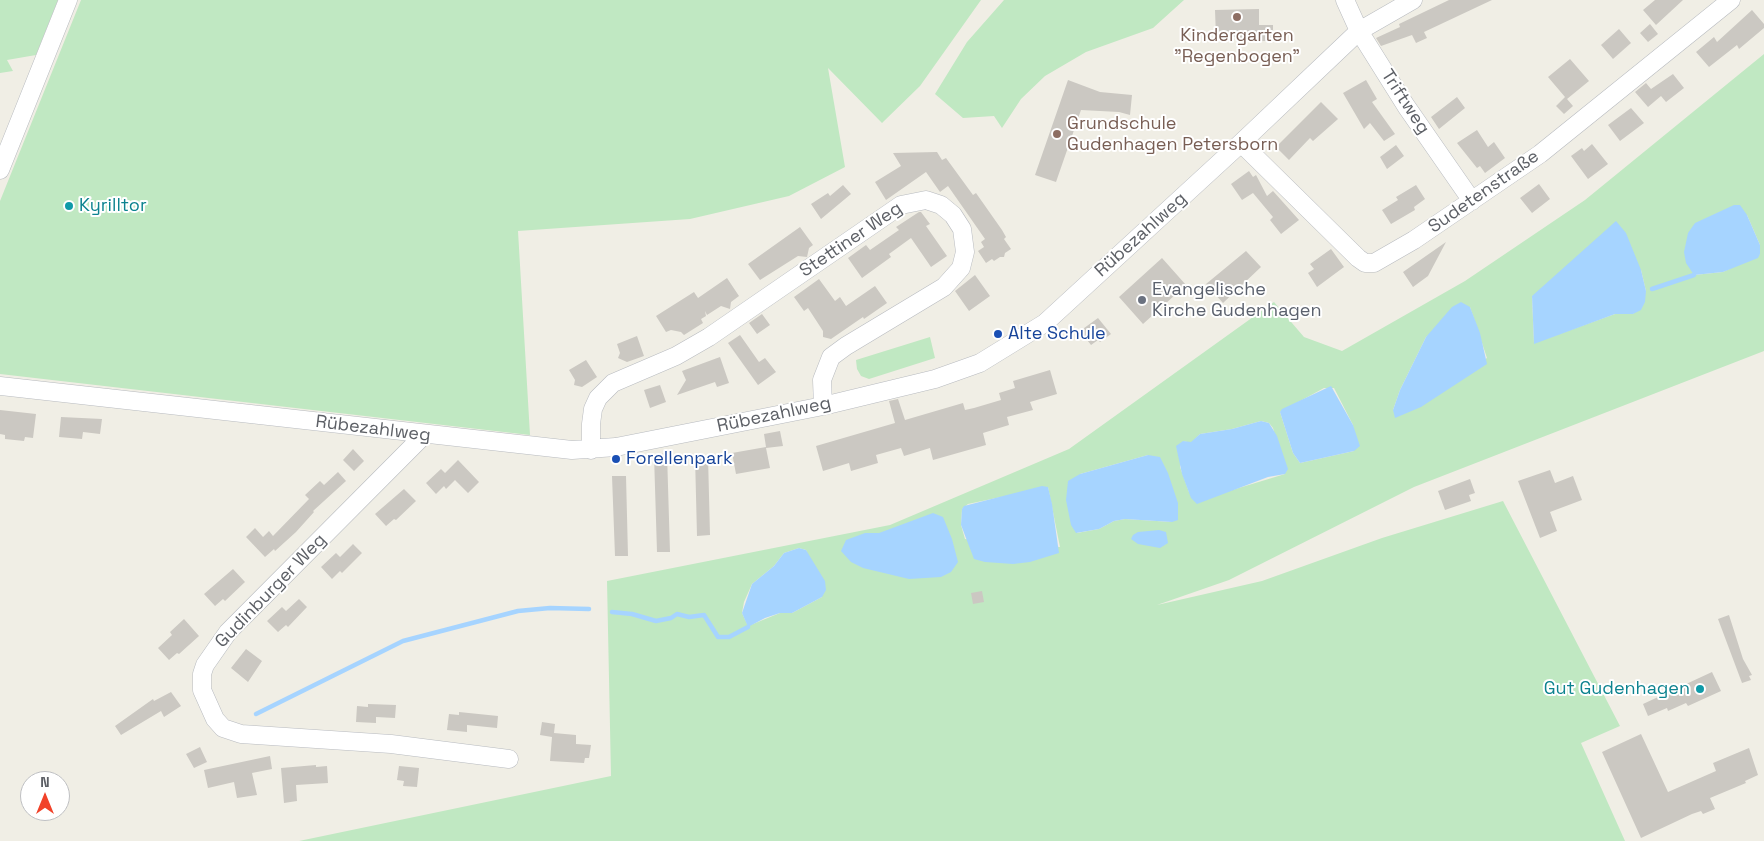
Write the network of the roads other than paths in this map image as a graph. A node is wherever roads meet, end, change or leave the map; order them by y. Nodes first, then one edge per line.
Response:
1 (68, 0) edge
2 (1345, 0) edge
3 (1413, 0) edge
4 (1731, 0) edge
5 (1359, 31) junction
6 (1241, 143) junction
7 (0, 170) edge
8 (1472, 201) junction
9 (0, 386) edge
10 (823, 406) junction
11 (424, 435) junction
12 (592, 450) junction
13 (509, 758) dead end

1 - 7 street
2 - 5 street, Triftweg
3 - 5 street, Rübezahlweg
4 - 8 street, Sudetenstraße
5 - 6 street, Rübezahlweg
5 - 8 street, Triftweg
6 - 8 street, Sudetenstraße
6 - 10 street, Rübezahlweg
9 - 11 street, Rübezahlweg
10 - 12 street, Rübezahlweg
10 - 12 street, Stettiner Weg
11 - 12 street, Rübezahlweg
11 - 13 street, Gudinburger Weg

